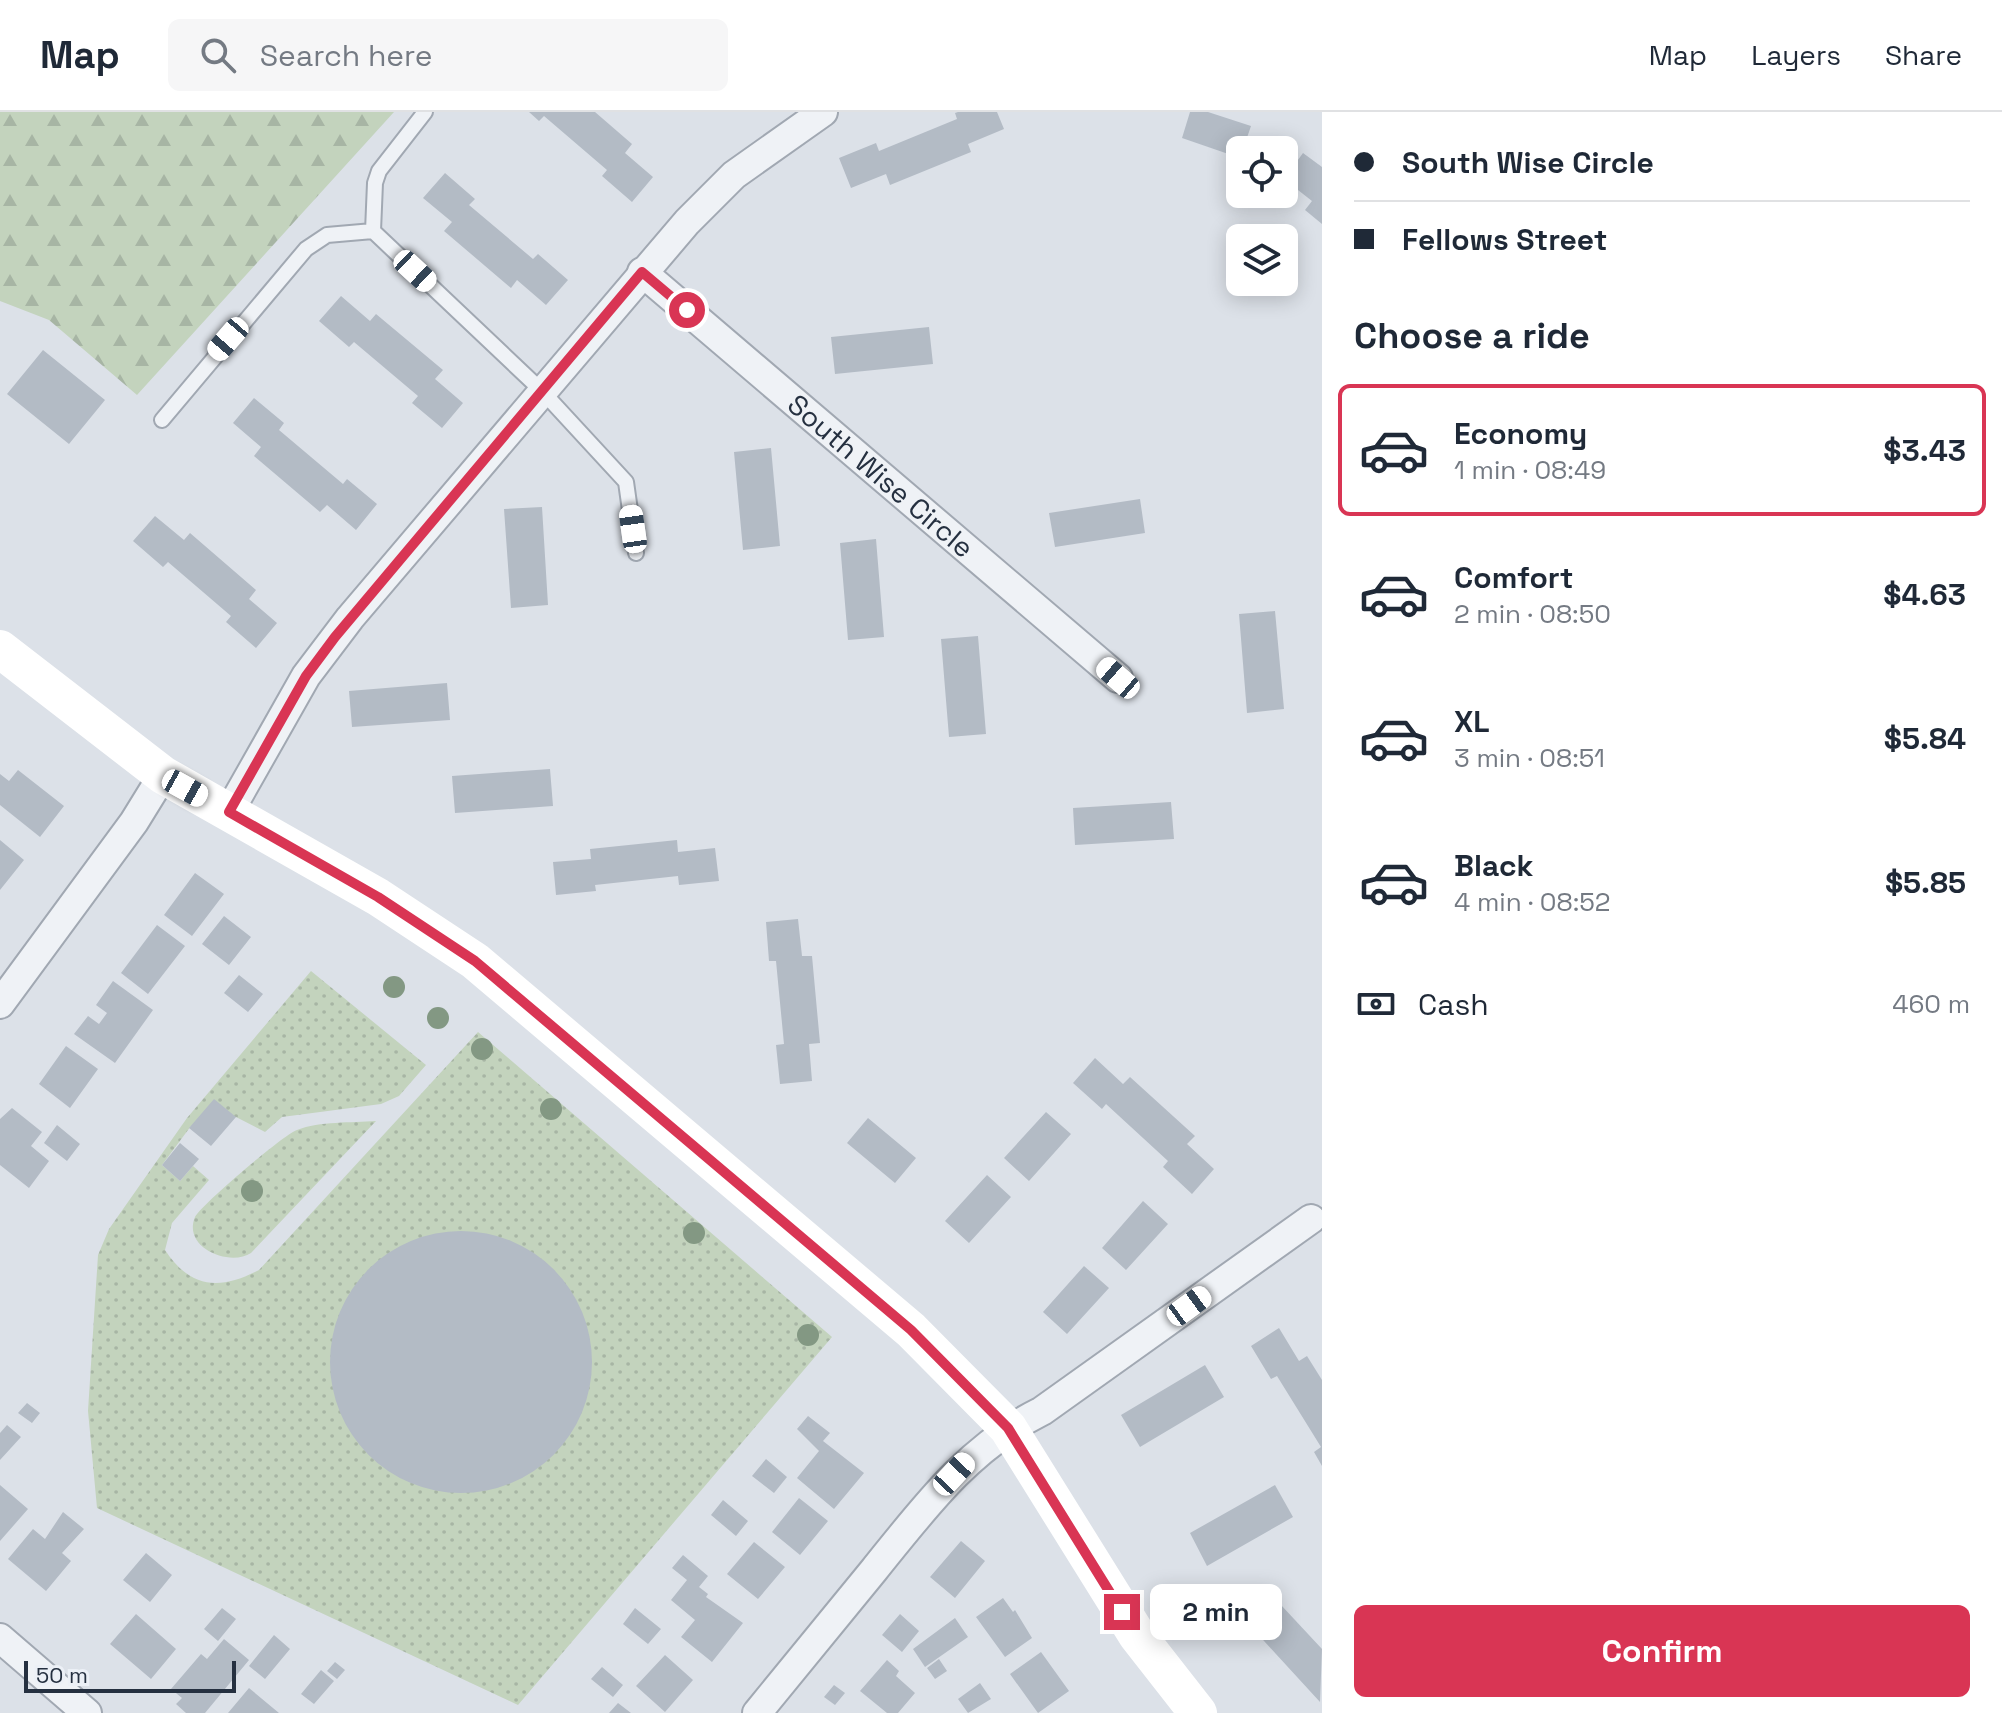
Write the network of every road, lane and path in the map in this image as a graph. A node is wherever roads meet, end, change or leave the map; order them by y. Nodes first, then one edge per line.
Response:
1 (425, 112) edge
2 (823, 112) edge
3 (373, 231) junction
4 (642, 272) junction
5 (542, 391) junction
6 (162, 420) dead end
7 (636, 553) dead end
8 (0, 649) edge
9 (1118, 678) dead end
10 (163, 775) junction
11 (229, 812) junction
12 (0, 1004) edge
13 (1311, 1219) dead end
14 (1008, 1428) junction
15 (0, 1638) edge
16 (83, 1712) edge
17 (757, 1713) edge
18 (1198, 1713) edge

1 - 3 lane
2 - 4 street
3 - 5 lane
3 - 6 lane
4 - 5 street
4 - 9 street, South Wise Circle
5 - 7 lane
5 - 11 street
8 - 10 street
10 - 11 street
10 - 12 street
11 - 14 street
13 - 14 street
14 - 17 street
14 - 18 street
15 - 16 street

